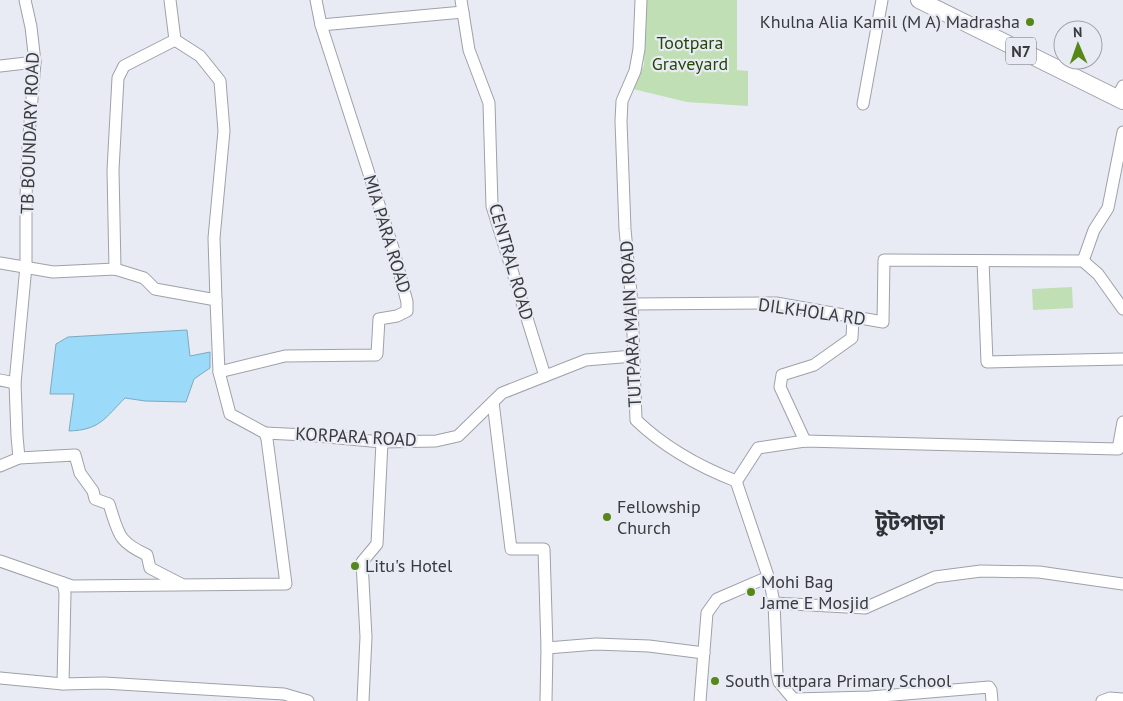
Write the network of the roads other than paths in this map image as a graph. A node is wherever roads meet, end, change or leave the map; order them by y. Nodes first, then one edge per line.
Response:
1 (25, 0) edge
2 (170, 0) edge
3 (316, 0) edge
4 (461, 0) edge
5 (641, 0) edge
6 (882, 0) edge
7 (919, 0) edge
8 (938, 0) edge
9 (463, 12) junction
10 (321, 25) junction
11 (175, 40) junction
12 (35, 62) junction
13 (0, 66) edge
14 (1122, 95) edge
15 (863, 104) dead end
16 (1123, 132) edge
17 (983, 261) junction
18 (1083, 261) junction
19 (0, 263) edge
20 (26, 266) junction
21 (115, 269) junction
22 (216, 300) junction
23 (632, 304) junction
24 (1123, 309) edge
25 (853, 317) junction
26 (633, 356) junction
27 (1123, 359) edge
28 (219, 372) junction
29 (545, 376) junction
30 (0, 380) edge
31 (15, 384) junction
32 (493, 402) junction
33 (1123, 422) edge
34 (265, 433) junction
35 (805, 441) junction
36 (382, 442) junction
37 (19, 458) junction
38 (0, 466) edge
39 (736, 482) junction
40 (0, 561) edge
41 (768, 577) junction
42 (63, 583) junction
43 (1123, 584) edge
44 (182, 585) junction
45 (774, 603) junction
46 (547, 648) junction
47 (704, 653) junction
48 (0, 678) edge
49 (63, 684) junction
50 (1123, 698) edge
51 (795, 700) edge
52 (308, 701) edge
53 (363, 701) edge
54 (546, 701) edge
55 (700, 701) edge
56 (992, 701) edge
57 (1102, 701) edge

1 - 12 street, TB BOUNDARY ROAD
2 - 11 street
3 - 10 street, MIA PARA ROAD
4 - 9 street, CENTRAL ROAD
5 - 23 street, TUTPARA MAIN ROAD
6 - 15 street
7 - 14 highway, N7
8 - 14 highway, N7
9 - 10 street
9 - 29 street, CENTRAL ROAD
10 - 28 street, MIA PARA ROAD
11 - 21 street
11 - 22 street
12 - 13 street
12 - 20 street, TB BOUNDARY ROAD
16 - 18 street
17 - 18 street, DILKHOLA RD
17 - 25 street, DILKHOLA RD
17 - 27 street
18 - 24 street
19 - 20 street
20 - 21 street
20 - 31 street, TB BOUNDARY ROAD
21 - 22 street
22 - 28 street
23 - 25 street, DILKHOLA RD
23 - 26 street, TUTPARA MAIN ROAD
25 - 35 street
26 - 29 street, KORPARA ROAD
26 - 39 street, TUTPARA MAIN ROAD
28 - 34 street
29 - 32 street, KORPARA ROAD
30 - 31 street
31 - 37 street, TB BOUNDARY ROAD
32 - 36 street, KORPARA ROAD
32 - 46 street
33 - 35 street
34 - 36 street, KORPARA ROAD
34 - 44 street
35 - 39 street
36 - 53 street
37 - 38 street
37 - 44 street
39 - 41 street
40 - 42 street
41 - 45 street
41 - 47 street
42 - 44 street
42 - 49 street
43 - 45 street
45 - 51 street
46 - 47 street
46 - 54 street
47 - 55 street
48 - 49 street
49 - 52 street
50 - 57 street
51 - 56 street

